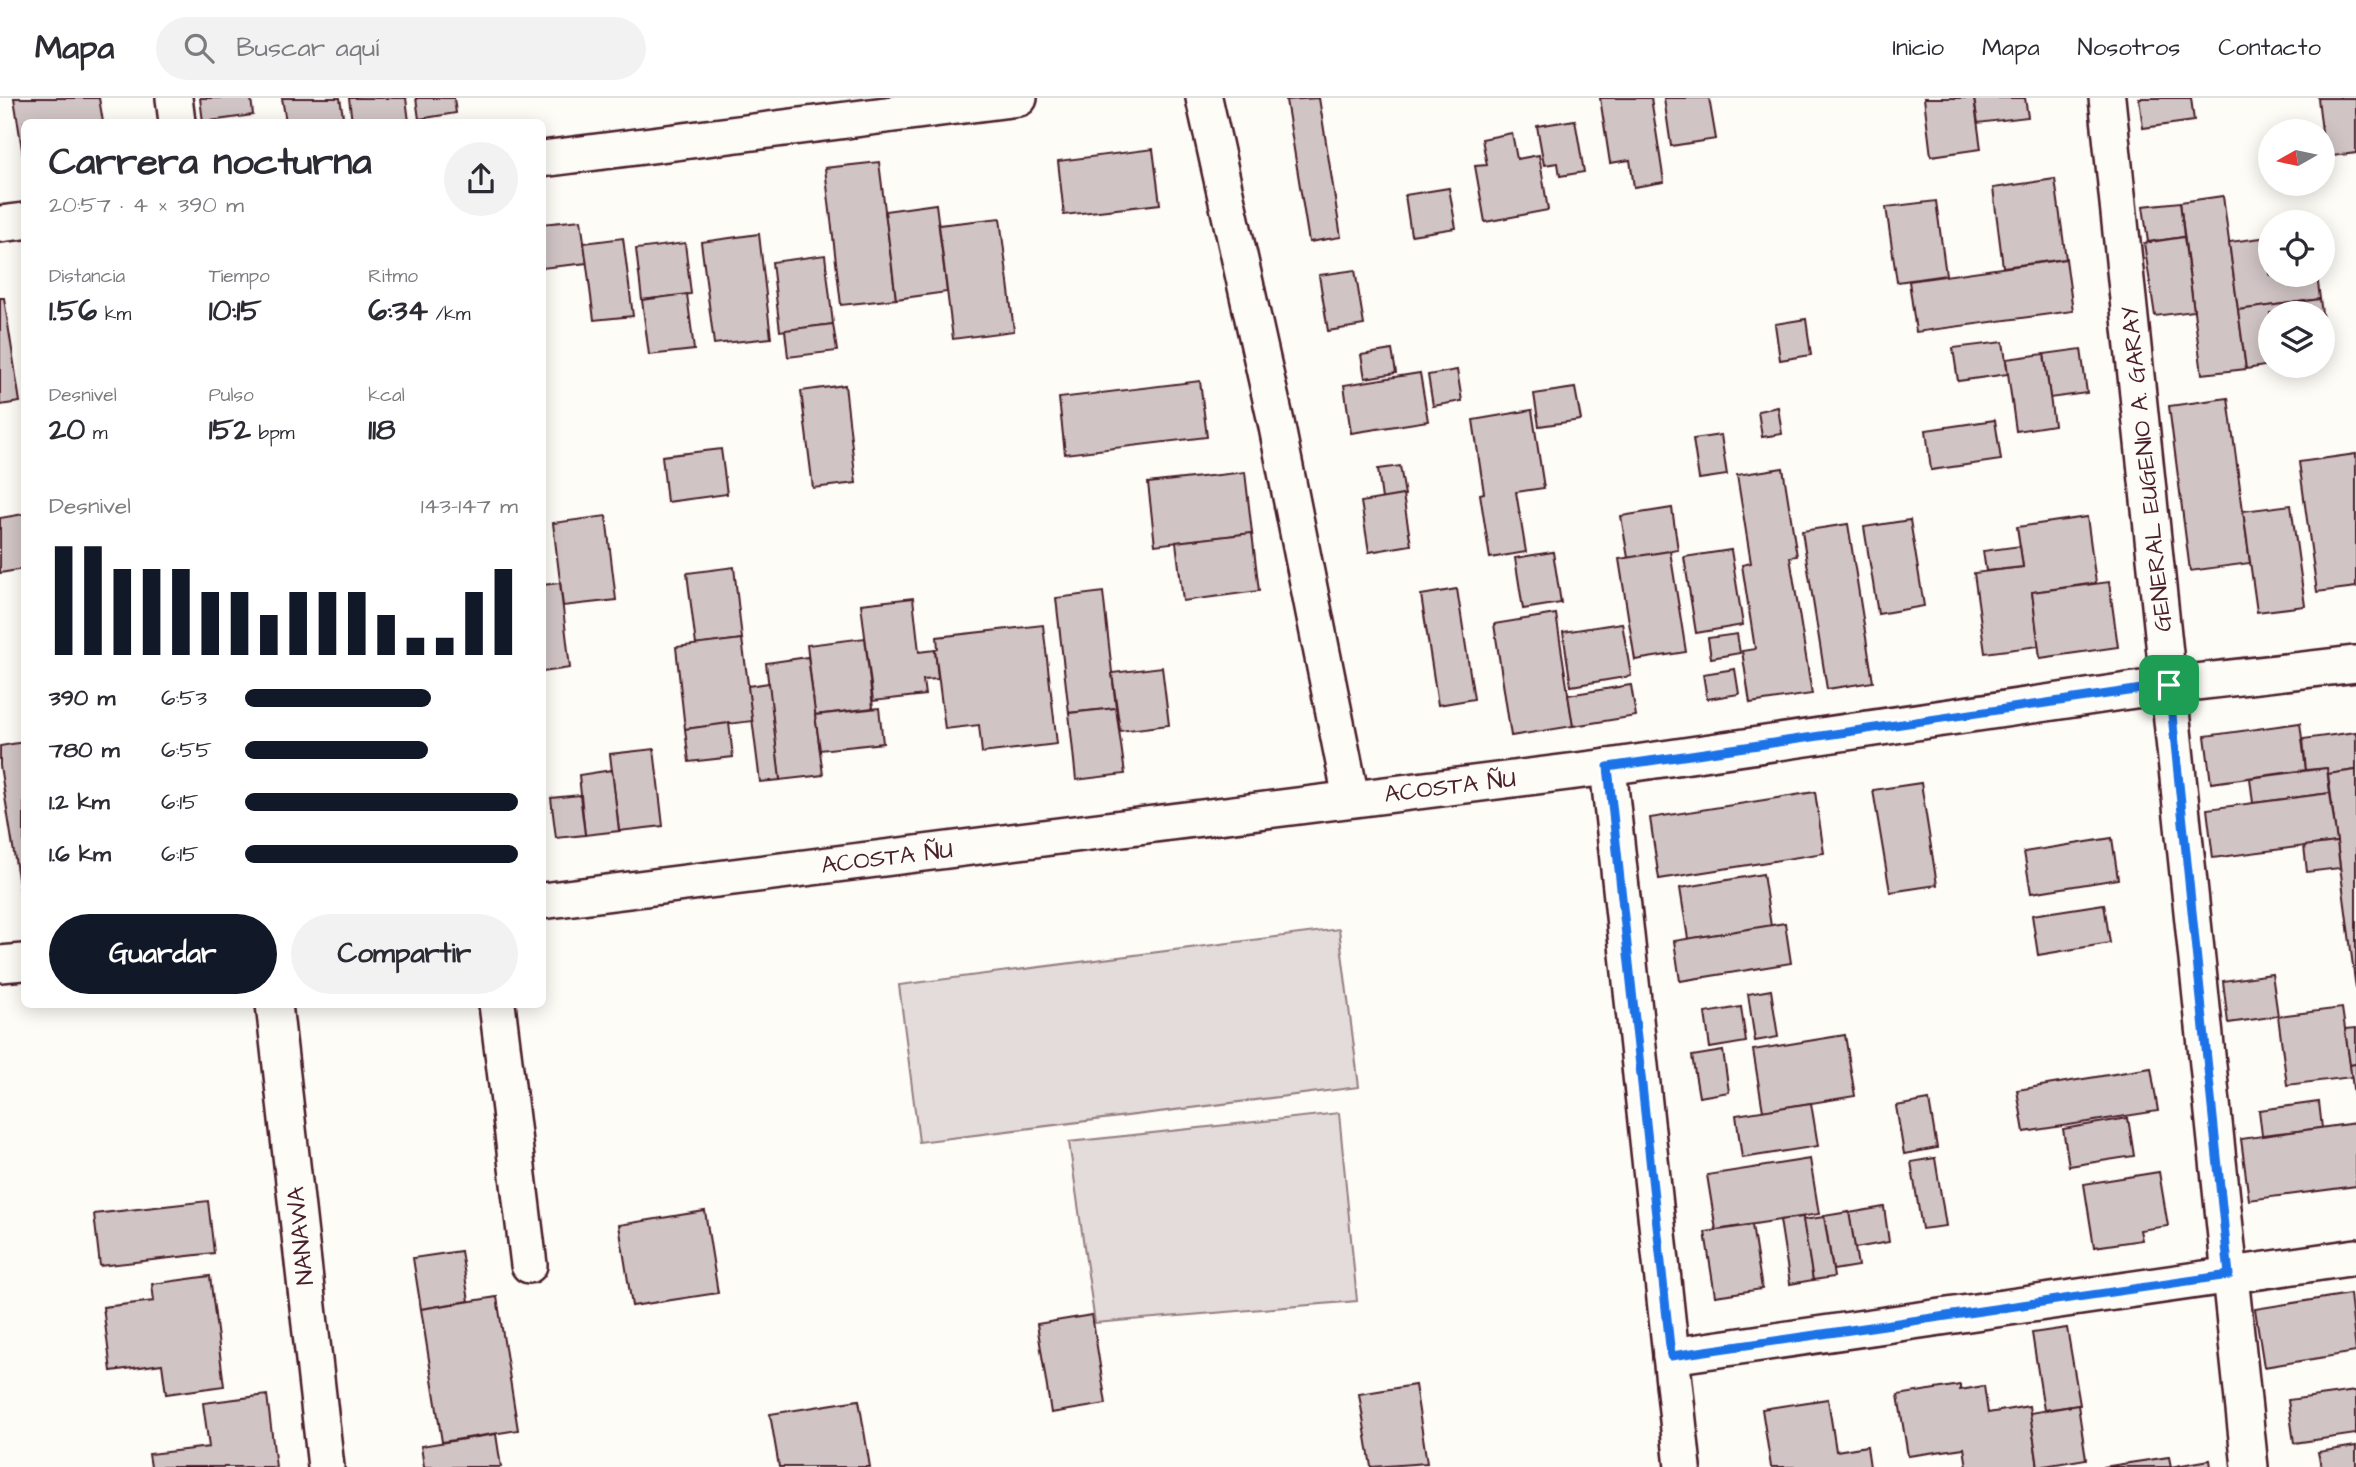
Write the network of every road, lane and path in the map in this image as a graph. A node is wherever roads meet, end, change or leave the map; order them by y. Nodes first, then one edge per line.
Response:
1 (174, 98) edge
2 (1019, 98) edge
3 (1204, 98) edge
4 (2107, 98) edge
5 (177, 119) edge
6 (546, 158) edge
7 (21, 221) edge
8 (0, 223) edge
9 (2356, 664) edge
10 (2169, 685) junction
11 (1608, 767) junction
12 (1351, 798) junction
13 (546, 900) edge
14 (21, 962) edge
15 (0, 964) edge
16 (274, 1008) edge
17 (497, 1008) edge
18 (2356, 1256) edge
19 (529, 1265) dead end
20 (2229, 1275) junction
21 (1671, 1356) junction
22 (326, 1467) edge
23 (1683, 1467) edge
24 (2250, 1467) edge

1 - 5 street
2 - 6 street
3 - 12 street
4 - 10 street, GENERAL EUGENIO A. GARAY
7 - 8 street
9 - 10 street, ACOSTA ÑU
10 - 11 street, ACOSTA ÑU
10 - 20 street, GENERAL EUGENIO A. GARAY
11 - 12 street, ACOSTA ÑU
11 - 21 street
12 - 13 street, ACOSTA ÑU
14 - 15 street
16 - 22 street, NANAWA
17 - 19 street
18 - 20 street
20 - 21 street
20 - 24 street, GENERAL EUGENIO A. GARAY
21 - 23 street

